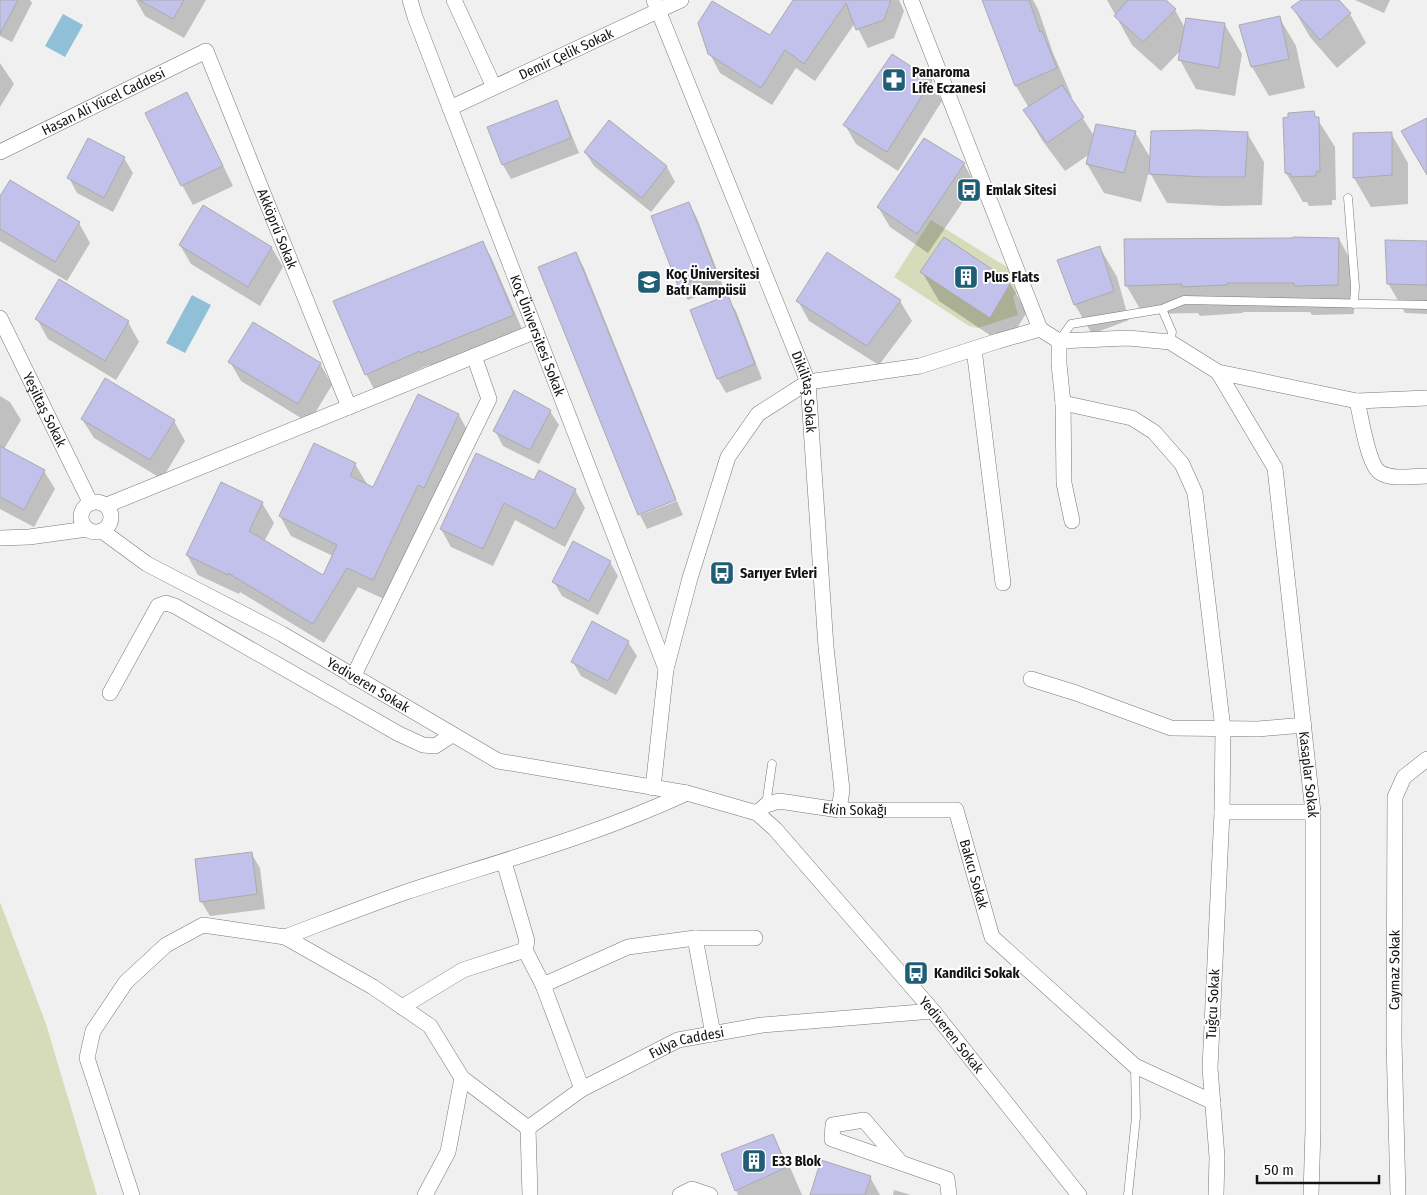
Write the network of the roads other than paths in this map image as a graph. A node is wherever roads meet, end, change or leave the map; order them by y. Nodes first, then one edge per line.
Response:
1 (410, 0) edge
2 (454, 0) edge
3 (682, 0) edge
4 (911, 0) edge
5 (656, 5) edge
6 (206, 51) joint
7 (494, 87) junction
8 (450, 108) junction
9 (0, 152) edge
10 (1348, 198) dead end
11 (1354, 304) junction
12 (1427, 305) edge
13 (1162, 309) junction
14 (0, 318) edge
15 (1040, 329) junction
16 (536, 331) junction
17 (1059, 341) junction
18 (1170, 342) junction
19 (974, 348) junction
20 (474, 356) junction
21 (1218, 372) junction
22 (808, 382) junction
23 (1427, 398) edge
24 (1357, 401) junction
25 (1063, 403) junction
26 (349, 407) junction
27 (1427, 476) edge
28 (90, 502) junction
29 (107, 505) junction
30 (1072, 521) dead end
31 (94, 530) junction
32 (0, 538) edge
33 (1003, 583) dead end
34 (666, 669) junction
35 (353, 677) junction
36 (1031, 679) dead end
37 (110, 693) dead end
38 (1304, 725) junction
39 (1223, 729) junction
40 (452, 735) junction
41 (1427, 759) edge
42 (772, 764) dead end
43 (653, 788) junction
44 (687, 793) junction
45 (761, 809) junction
46 (840, 810) junction
47 (956, 810) joint
48 (1222, 812) junction
49 (1313, 812) junction
50 (504, 862) junction
51 (285, 937) junction
52 (695, 938) junction
53 (755, 938) dead end
54 (525, 950) junction
55 (543, 985) junction
56 (402, 1007) junction
57 (933, 1011) junction
58 (713, 1034) junction
59 (1135, 1066) junction
60 (462, 1078) junction
61 (582, 1089) junction
62 (1213, 1102) junction
63 (528, 1128) junction
64 (901, 1163) dead end
65 (132, 1195) edge
66 (425, 1195) edge
67 (530, 1195) edge
68 (680, 1195) edge
69 (710, 1195) edge
70 (949, 1195) edge
71 (1079, 1195) edge
72 (1128, 1195) edge
73 (1216, 1195) edge
74 (1311, 1195) edge
75 (1398, 1195) edge

1 - 8 street, Koç Üniversitesi Sokak
2 - 7 street
3 - 5 street, Demir Çelik Sokak
4 - 15 street
5 - 7 street, Demir Çelik Sokak
5 - 22 street, Dikilitaş Sokak
6 - 9 street, Hasan Ali Yücel Caddesi
6 - 26 street, Akköprü Sokak
7 - 8 street, Demir Çelik Sokak
8 - 16 street, Koç Üniversitesi Sokak
10 - 11 lane
11 - 12 lane
11 - 13 lane
13 - 17 lane
13 - 18 lane
14 - 28 street, Yeşiltaş Sokak
15 - 17 street
15 - 19 street
16 - 20 street
16 - 34 street, Koç Üniversitesi Sokak
17 - 18 street
17 - 25 street
18 - 21 street
19 - 22 street
19 - 33 street
20 - 26 street
20 - 35 street
21 - 24 street
21 - 38 street, Kasaplar Sokak
22 - 34 street
22 - 46 street, Dikilitaş Sokak
23 - 24 street
24 - 27 street
25 - 30 street
25 - 39 street, Tuğcu Sokak
26 - 29 street
28 - 29 street
28 - 31 street
29 - 31 street
31 - 32 street
31 - 35 street, Yediveren Sokak
34 - 43 street
35 - 40 street, Yediveren Sokak
36 - 39 street
37 - 40 street
38 - 39 street
38 - 49 street, Kasaplar Sokak
39 - 48 street, Tuğcu Sokak
40 - 43 street, Yediveren Sokak
41 - 75 street, Caymaz Sokak
42 - 45 lane
43 - 44 street, Yediveren Sokak
44 - 45 street, Yediveren Sokak
44 - 50 street
45 - 46 street, Ekin Sokağı
45 - 57 street, Yediveren Sokak
46 - 47 street, Ekin Sokağı
47 - 59 street, Bakıcı Sokak
48 - 49 street
48 - 62 street, Tuğcu Sokak
49 - 74 street, Kasaplar Sokak
50 - 51 street
50 - 54 street
51 - 56 street
51 - 65 street
52 - 53 street
52 - 55 street
52 - 58 street
54 - 55 street
54 - 56 street
55 - 61 street
56 - 60 street
57 - 58 street, Fulya Caddesi
57 - 71 street, Yediveren Sokak
58 - 61 street, Fulya Caddesi
59 - 62 street
59 - 72 lane
60 - 63 street
60 - 66 street
61 - 63 street, Fulya Caddesi
62 - 73 street, Tuğcu Sokak
63 - 67 street
64 - 70 street
68 - 69 street

